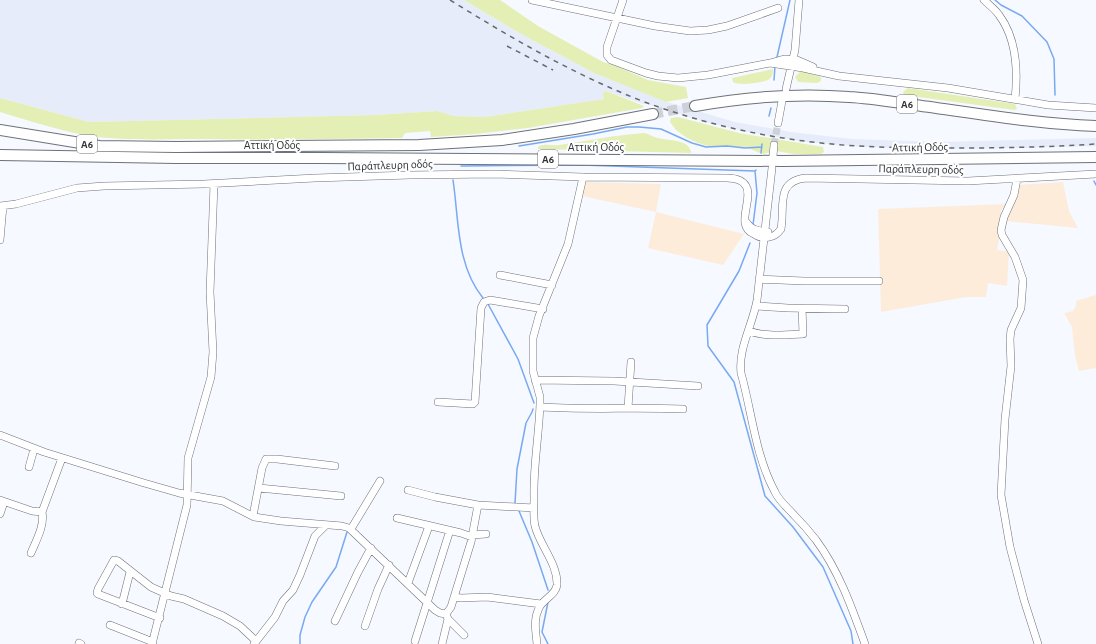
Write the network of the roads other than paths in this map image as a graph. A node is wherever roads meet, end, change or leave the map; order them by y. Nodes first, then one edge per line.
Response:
1 (532, 0) edge
2 (623, 0) edge
3 (800, 0) edge
4 (984, 0) edge
5 (778, 8) dead end
6 (617, 19) junction
7 (792, 63) junction
8 (786, 88) dead end
9 (1015, 99) junction
10 (782, 101) dead end
11 (695, 106) tunnel mouth
12 (1096, 108) edge
13 (653, 114) tunnel mouth
14 (778, 124) tunnel mouth
15 (1096, 126) edge
16 (0, 130) edge
17 (774, 145) tunnel mouth
18 (0, 155) edge
19 (773, 156) dead end
20 (1096, 157) edge
21 (772, 168) dead end
22 (1096, 174) edge
23 (583, 177) junction
24 (1017, 179) junction
25 (214, 184) junction
26 (1, 206) edge
27 (764, 235) junction
28 (0, 240) edge
29 (500, 275) dead end
30 (759, 279) junction
31 (879, 281) dead end
32 (552, 285) junction
33 (756, 306) junction
34 (802, 308) junction
35 (543, 309) junction
36 (846, 309) dead end
37 (749, 331) junction
38 (631, 362) dead end
39 (535, 380) junction
40 (630, 382) junction
41 (698, 386) dead end
42 (438, 402) dead end
43 (540, 407) junction
44 (628, 408) junction
45 (683, 409) dead end
46 (0, 435) edge
47 (34, 449) junction
48 (62, 458) junction
49 (334, 466) dead end
50 (29, 467) dead end
51 (380, 481) dead end
52 (259, 488) junction
53 (408, 490) dead end
54 (187, 494) junction
55 (341, 496) dead end
56 (2, 501) edge
57 (478, 505) junction
58 (534, 508) junction
59 (42, 512) junction
60 (0, 514) edge
61 (253, 516) junction
62 (396, 518) dead end
63 (326, 525) junction
64 (429, 526) junction
65 (351, 529) junction
66 (450, 530) junction
67 (486, 534) dead end
68 (472, 536) junction
69 (371, 548) junction
70 (31, 554) dead end
71 (389, 565) junction
72 (130, 572) junction
73 (408, 584) junction
74 (166, 590) junction
75 (454, 596) junction
76 (427, 602) junction
77 (122, 604) junction
78 (542, 604) junction
79 (447, 616) junction
80 (160, 618) junction
81 (336, 621) dead end
82 (110, 625) dead end
83 (365, 626) dead end
84 (464, 634) dead end
85 (415, 641) dead end
86 (255, 642) edge
87 (152, 643) edge
88 (442, 644) edge
89 (537, 644) edge
90 (865, 644) edge
91 (1038, 644) edge

1 - 6 street
2 - 6 street
3 - 7 street
4 - 9 street
5 - 6 street
6 - 7 street
7 - 8 street
7 - 9 street
9 - 12 street
10 - 14 street
11 - 15 highway, Α6
13 - 16 highway, Αττική Οδός / Α6
17 - 19 street
18 - 20 highway, Αττική Οδός / Α6
21 - 27 street
22 - 24 street, Παράπλευρη οδός
23 - 25 street, Παράπλευρη οδός
23 - 27 street, Παράπλευρη οδός
23 - 32 street
24 - 27 street, Παράπλευρη οδός
24 - 91 street
25 - 26 street, Παράπλευρη οδός
25 - 54 street
26 - 28 street
27 - 30 street
29 - 32 street
30 - 31 street
30 - 33 street
32 - 35 street
33 - 34 street
33 - 37 street
34 - 36 street
34 - 37 street
35 - 39 street
35 - 42 street
37 - 90 street
38 - 40 street
39 - 40 street
39 - 43 street
40 - 41 street
40 - 44 street
43 - 44 street
43 - 58 street
44 - 45 street
46 - 47 street
47 - 48 street
47 - 50 street
48 - 54 street
48 - 59 street
49 - 52 street
51 - 65 street
52 - 55 street
52 - 61 street
53 - 57 street
54 - 61 street
54 - 74 street
56 - 59 street
56 - 60 street
57 - 58 street
57 - 68 street
58 - 78 street
59 - 70 street
61 - 63 street
62 - 64 street
63 - 65 street
63 - 86 street
64 - 66 street
64 - 73 street
65 - 69 street
66 - 68 street
66 - 76 street
67 - 68 street
68 - 75 street
69 - 71 street
69 - 81 street
71 - 73 street
71 - 83 street
72 - 74 street
72 - 77 street
72 - 77 street
73 - 76 street
74 - 80 street
74 - 86 street
75 - 78 street
75 - 79 street
76 - 79 street
76 - 85 street
77 - 80 street
78 - 89 street
79 - 84 street
79 - 88 street
80 - 87 street
82 - 87 street

